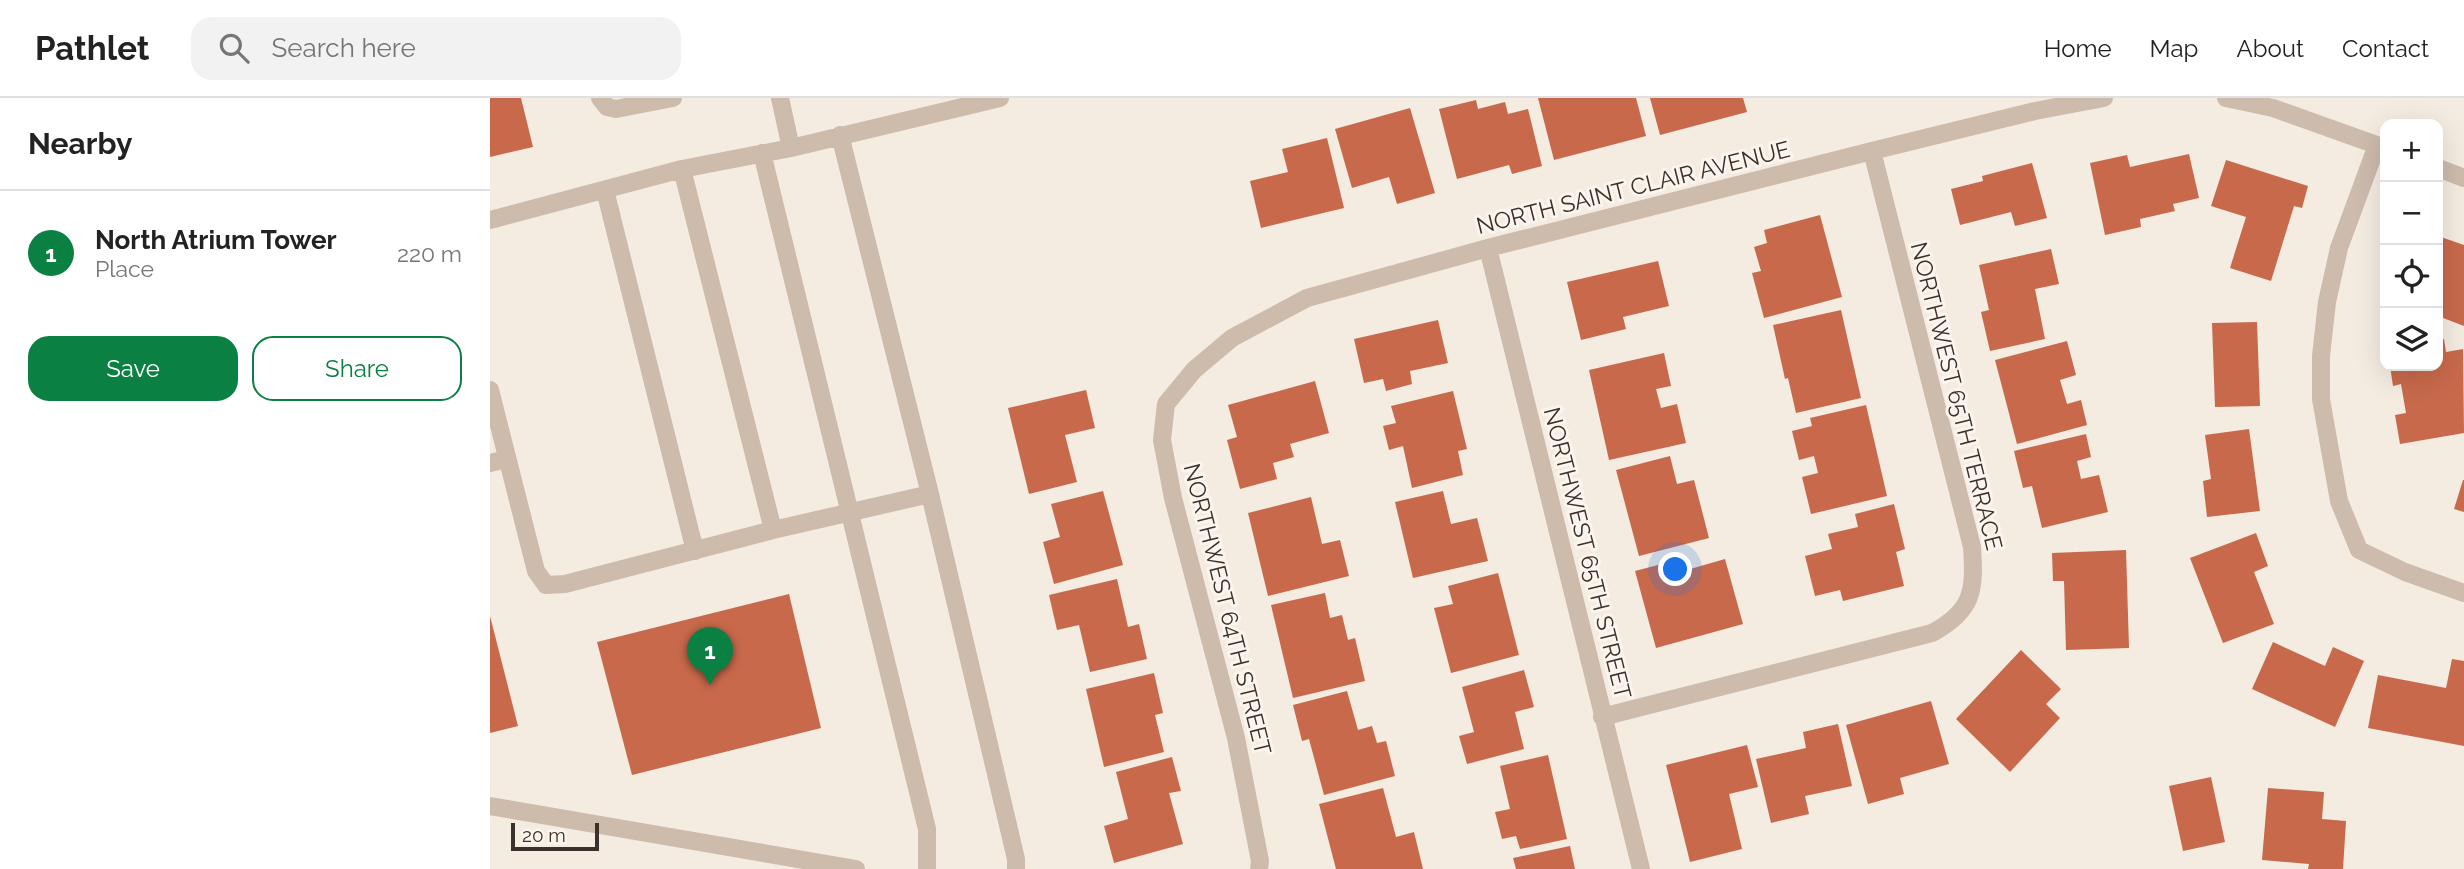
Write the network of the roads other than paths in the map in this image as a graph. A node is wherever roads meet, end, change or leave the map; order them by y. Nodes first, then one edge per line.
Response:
1 (600, 98) edge
2 (673, 98) edge
3 (780, 98) edge
4 (1000, 98) edge
5 (2104, 98) edge
6 (2227, 98) edge
7 (2274, 103) edge
8 (840, 135) junction
9 (2380, 147) edge
10 (791, 148) junction
11 (2380, 149) edge
12 (1872, 152) junction
13 (762, 153) junction
14 (682, 169) junction
15 (2443, 170) edge
16 (2464, 178) edge
17 (605, 190) junction
18 (490, 220) edge
19 (1488, 248) junction
20 (1194, 370) joint
21 (490, 390) edge
22 (499, 461) edge
23 (930, 494) junction
24 (850, 513) junction
25 (773, 530) junction
26 (695, 551) junction
27 (2464, 593) edge
28 (1602, 716) junction
29 (490, 806) edge
30 (856, 869) edge
31 (927, 869) edge
32 (1016, 869) edge
33 (1259, 869) edge
34 (1641, 869) edge

1 - 2 street
3 - 10 street
4 - 8 street
5 - 12 street, NORTH SAINT CLAIR AVENUE
6 - 7 street
7 - 9 street
8 - 10 street
8 - 23 street
10 - 13 street
11 - 27 street
12 - 19 street, NORTH SAINT CLAIR AVENUE
12 - 28 street, NORTHWEST 65TH TERRACE
13 - 14 street
13 - 24 street
14 - 17 street
14 - 25 street
15 - 16 street
17 - 18 street
17 - 26 street
19 - 20 street, NORTH SAINT CLAIR AVENUE
19 - 28 street, NORTHWEST 65TH STREET
20 - 33 street, NORTHWEST 64TH STREET
21 - 22 street
22 - 26 street
23 - 24 street
23 - 32 street
24 - 25 street
24 - 31 street
25 - 26 street
28 - 34 street, NORTHWEST 65TH STREET
29 - 30 street

